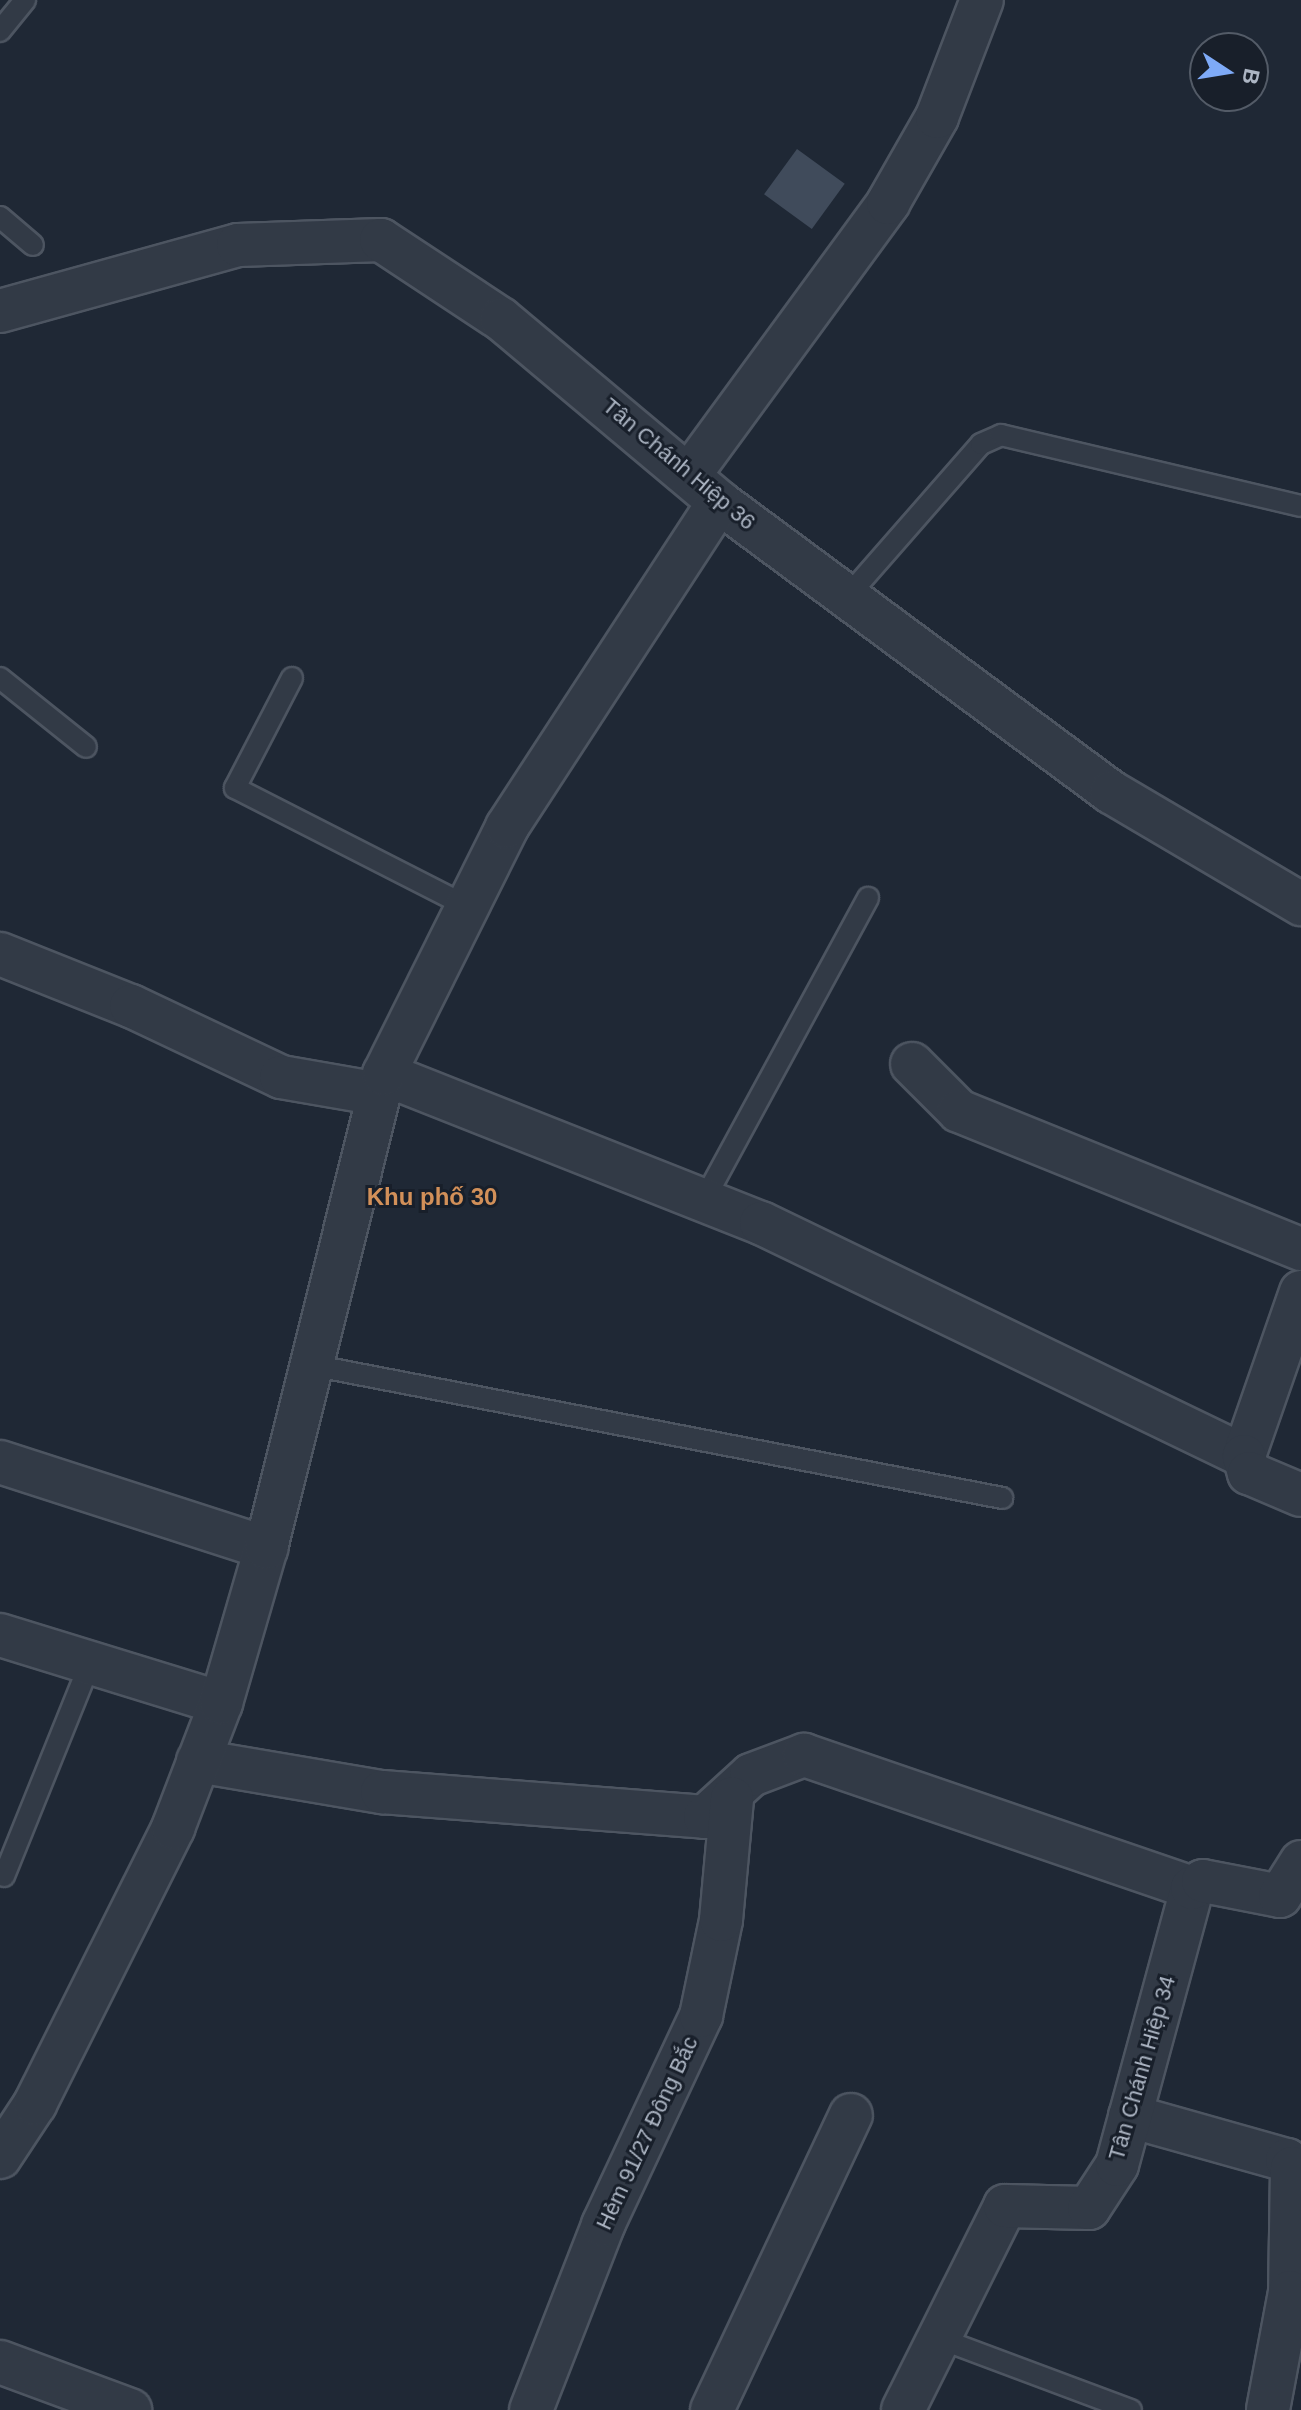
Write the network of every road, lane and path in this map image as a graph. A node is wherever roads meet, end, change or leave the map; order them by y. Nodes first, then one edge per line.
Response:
1 (25, 0) edge
2 (982, 0) edge
3 (0, 31) edge
4 (0, 217) edge
5 (33, 245) dead end
6 (0, 311) edge
7 (704, 488) junction
8 (1301, 506) edge
9 (847, 597) junction
10 (0, 678) edge
11 (292, 678) dead end
12 (86, 747) dead end
13 (868, 898) dead end
14 (1301, 904) edge
15 (467, 906) junction
16 (0, 954) edge
17 (912, 1064) dead end
18 (382, 1084) junction
19 (704, 1200) junction
20 (1301, 1249) edge
21 (1301, 1292) edge
22 (311, 1365) junction
23 (1244, 1456) junction
24 (0, 1462) edge
25 (1301, 1495) edge
26 (1002, 1498) dead end
27 (266, 1548) junction
28 (0, 1635) edge
29 (90, 1663) junction
30 (221, 1703) junction
31 (198, 1761) junction
32 (732, 1798) junction
33 (4, 1876) dead end
34 (1294, 1887) edge
35 (1192, 1888) junction
36 (851, 2115) dead end
37 (1130, 2116) junction
38 (0, 2157) edge
39 (938, 2338) junction
40 (0, 2362) edge
41 (130, 2410) edge
42 (531, 2410) edge
43 (712, 2410) edge
44 (903, 2410) edge
45 (1131, 2410) edge
46 (1268, 2410) edge

1 - 3 lane
2 - 7 street
4 - 5 lane
6 - 7 street, Tân Chánh Hiệp 36
7 - 9 street, Tân Chánh Hiệp 36
7 - 15 street
8 - 9 lane
9 - 14 street, Tân Chánh Hiệp 36
10 - 12 lane
11 - 15 lane
13 - 19 lane
15 - 18 street
16 - 18 street
17 - 20 street
18 - 19 street
18 - 22 street
19 - 23 street
21 - 23 street
22 - 26 lane
22 - 27 street
23 - 25 street
24 - 27 street
27 - 30 street
28 - 29 street
29 - 30 street
29 - 33 lane
30 - 31 street
31 - 32 street
31 - 38 street
32 - 35 street
32 - 42 street, Hẻm 91/27 Đông Bắc
34 - 35 street
35 - 37 street, Tân Chánh Hiệp 34
36 - 43 street
37 - 39 street, Tân Chánh Hiệp 34
37 - 46 street
39 - 44 street, Tân Chánh Hiệp 34
39 - 45 lane
40 - 41 street

